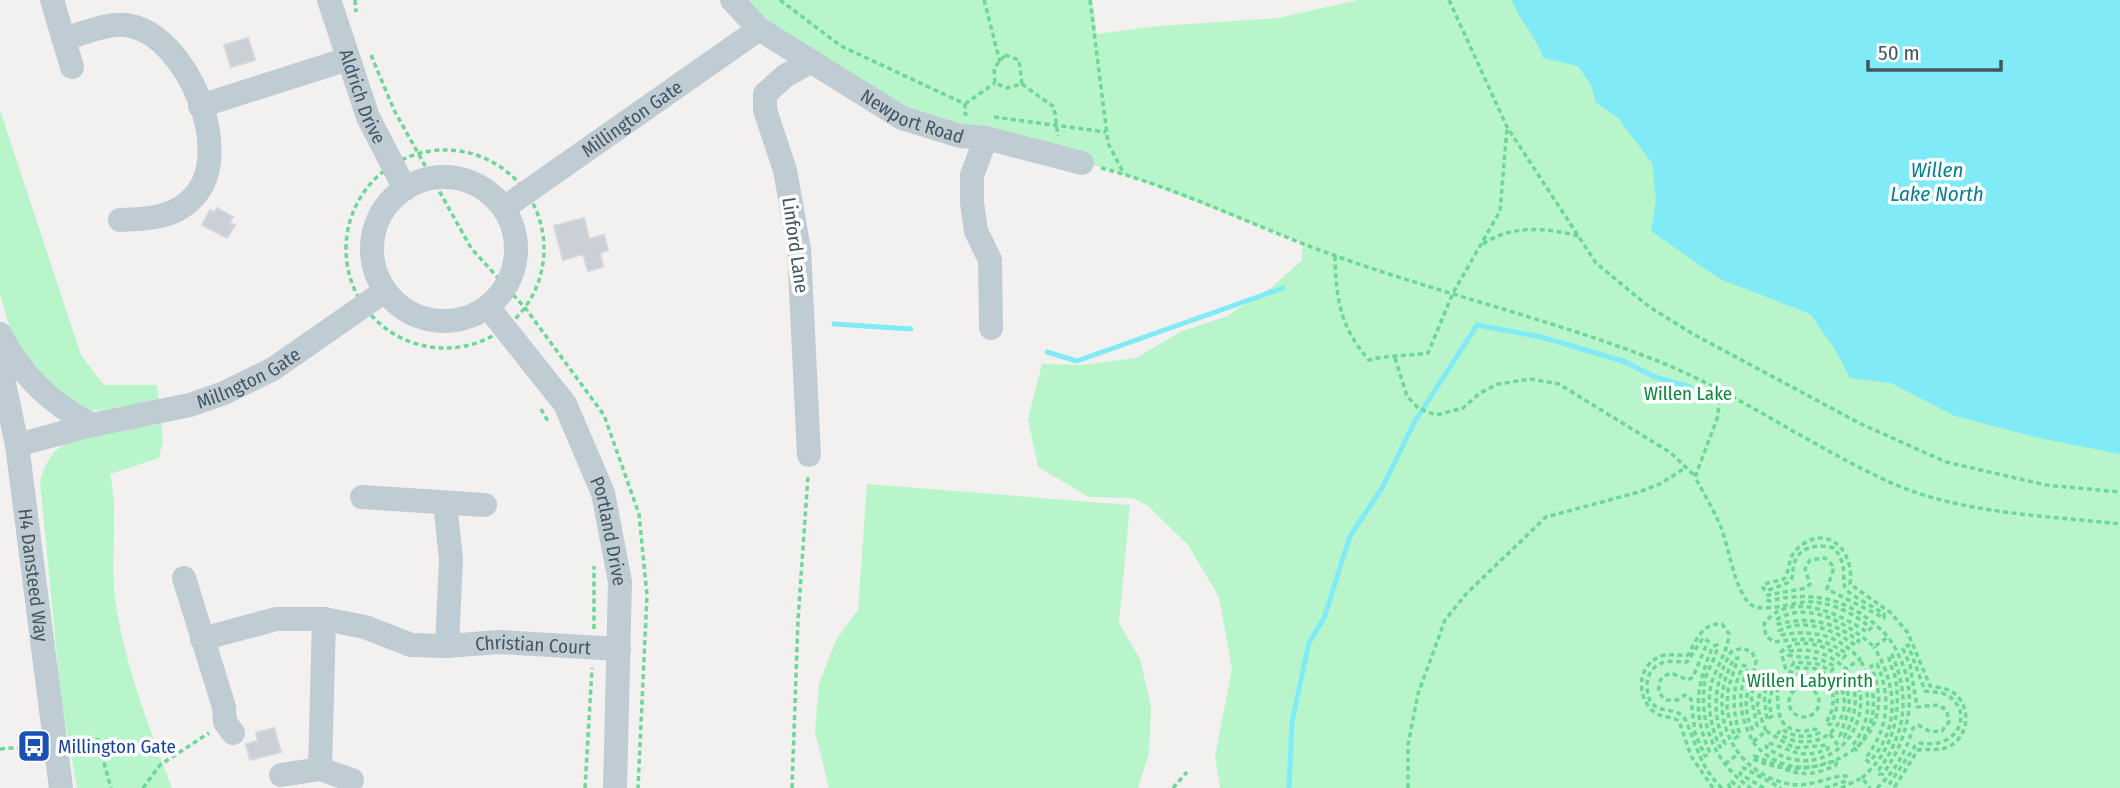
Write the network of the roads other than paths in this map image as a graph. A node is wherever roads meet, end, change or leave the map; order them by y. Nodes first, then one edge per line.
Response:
1 (52, 0) edge
2 (329, 0) edge
3 (732, 0) edge
4 (759, 29) junction
5 (64, 39) junction
6 (348, 59) junction
7 (810, 62) junction
8 (72, 67) dead end
9 (200, 106) junction
10 (985, 124) junction
11 (1082, 163) road end
12 (405, 189) junction
13 (504, 208) junction
14 (120, 220) dead end
15 (385, 291) junction
16 (488, 307) junction
17 (991, 328) dead end
18 (0, 334) edge
19 (0, 364) edge
20 (92, 425) junction
21 (17, 445) junction
22 (809, 455) road end
23 (362, 498) dead end
24 (444, 503) junction
25 (485, 505) dead end
26 (184, 578) dead end
27 (324, 619) junction
28 (202, 639) junction
29 (447, 646) junction
30 (619, 649) junction
31 (229, 728) road end
32 (320, 769) junction
33 (281, 775) dead end
34 (352, 780) dead end
35 (61, 788) edge
36 (615, 788) edge

1 - 5 street
2 - 6 street, Aldrich Drive
3 - 4 street, Newport Road
4 - 7 street, Newport Road
4 - 13 street, Millington Gate
5 - 8 street
5 - 9 street
6 - 9 street
6 - 12 street, Aldrich Drive
7 - 10 street, Newport Road
7 - 22 street, Linford Lane
9 - 14 street
10 - 11 street, Newport Road
10 - 17 street
12 - 13 street
12 - 15 street
13 - 16 street
15 - 16 street
15 - 20 street, Millngton Gate
16 - 30 street, Portland Drive
18 - 20 street
19 - 21 street, H4 Dansteed Way
20 - 21 street, Millngton Gate
21 - 35 street, H4 Dansteed Way
23 - 24 street
24 - 25 street
24 - 29 street, Christian Court
26 - 28 street
27 - 28 street, Christian Court
27 - 29 street, Christian Court
27 - 32 street
28 - 31 street
29 - 30 street, Christian Court
30 - 36 street, Portland Drive
32 - 33 street
32 - 34 street

